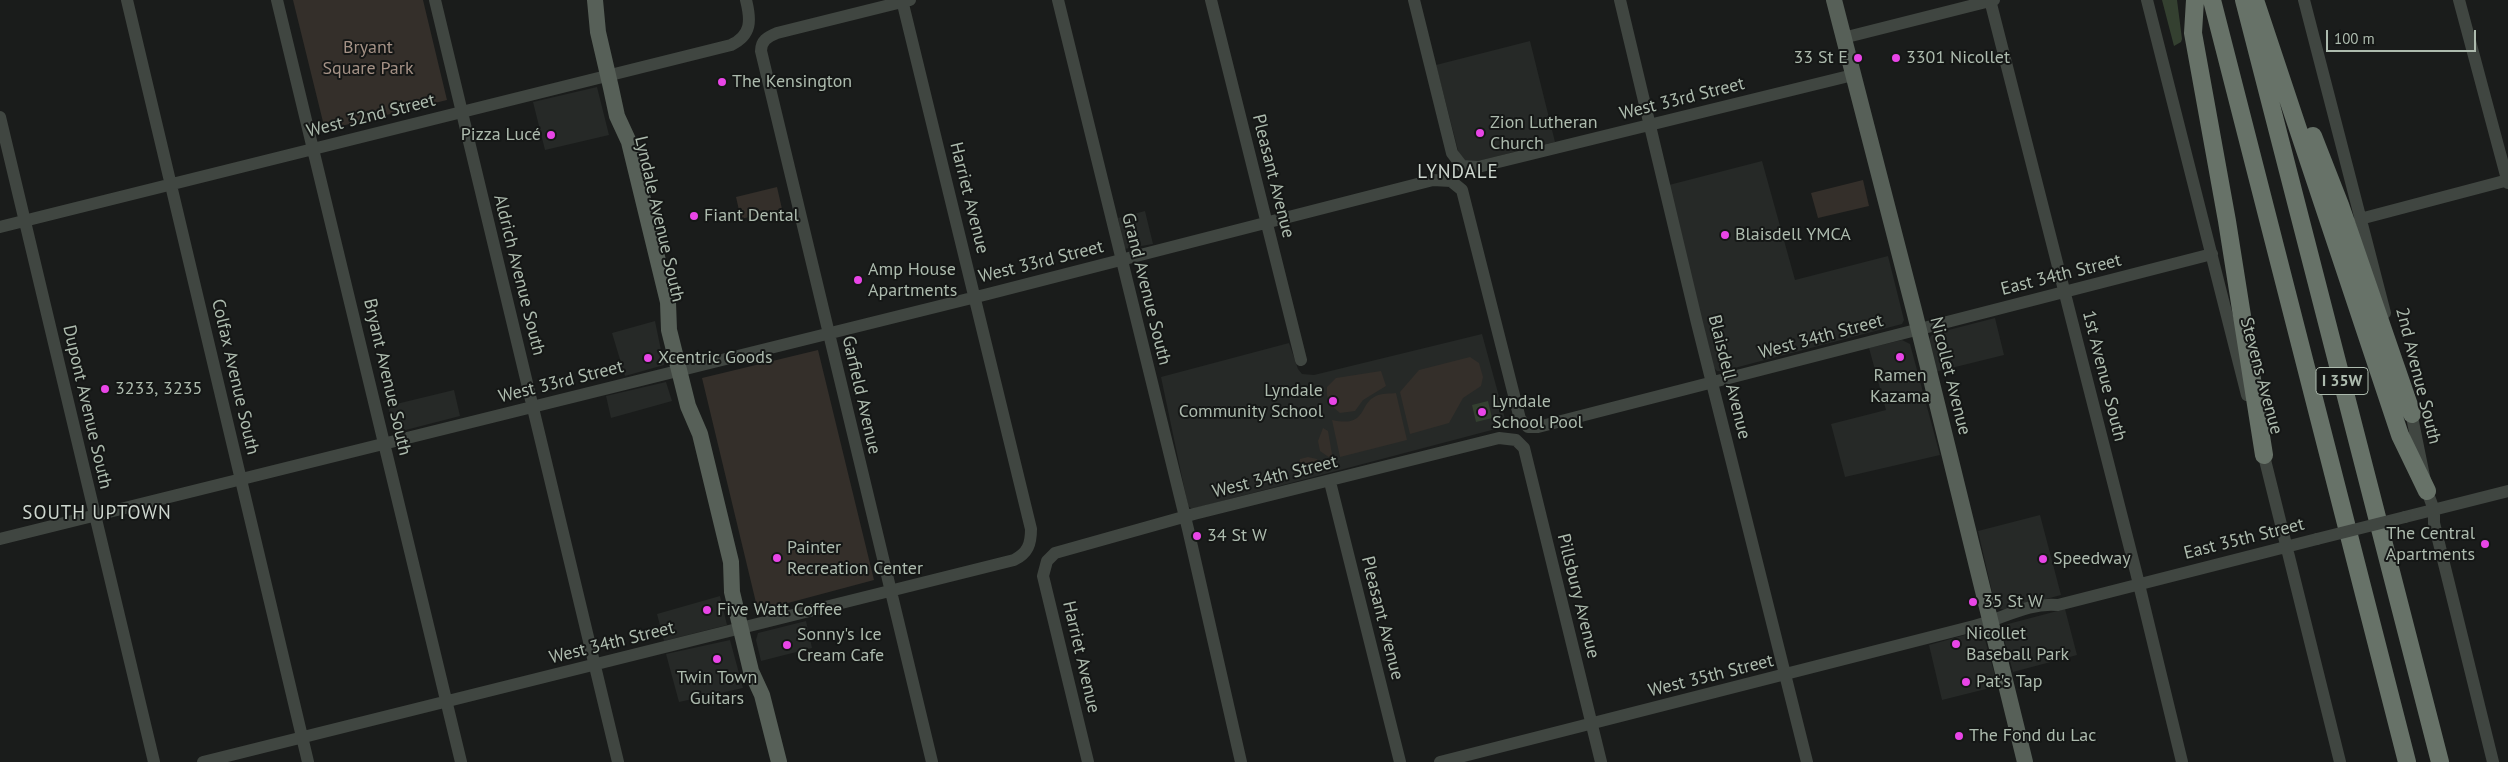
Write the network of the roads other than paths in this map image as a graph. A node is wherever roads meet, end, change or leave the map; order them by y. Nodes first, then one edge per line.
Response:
1 (127, 0) edge
2 (277, 0) edge
3 (434, 0) edge
4 (584, 0) edge
5 (595, 0) edge
6 (746, 0) edge
7 (1058, 0) edge
8 (1211, 0) edge
9 (1414, 0) edge
10 (1620, 0) edge
11 (1834, 0) edge
12 (1991, 0) edge
13 (2148, 0) edge
14 (2195, 0) edge
15 (2212, 0) edge
16 (2244, 0) edge
17 (2255, 0) edge
18 (2304, 0) edge
19 (2459, 0) edge
20 (905, 1) edge
21 (598, 32) junction
22 (2269, 36) junction
23 (1844, 38) junction
24 (608, 75) junction
25 (1853, 75) junction
26 (461, 112) junction
27 (0, 118) edge
28 (1650, 125) junction
29 (314, 149) junction
30 (2508, 181) edge
31 (171, 184) junction
32 (2360, 219) junction
33 (24, 220) junction
34 (1268, 223) junction
35 (0, 226) edge
36 (2212, 254) junction
37 (1121, 260) junction
38 (2064, 291) junction
39 (975, 297) junction
40 (1918, 329) junction
41 (828, 333) junction
42 (1300, 360) dead end
43 (679, 370) junction
44 (1712, 383) junction
45 (533, 407) junction
46 (2412, 414) junction
47 (1528, 427) joint
48 (1516, 440) joint
49 (385, 443) junction
50 (2264, 455) junction
51 (241, 478) junction
52 (1330, 482) junction
53 (2427, 491) junction
54 (2508, 491) edge
55 (2434, 510) junction
56 (95, 515) junction
57 (1185, 517) junction
58 (0, 539) edge
59 (2287, 546) junction
60 (1027, 551) joint
61 (1047, 561) joint
62 (2139, 584) junction
63 (891, 593) junction
64 (1992, 627) junction
65 (741, 629) junction
66 (594, 665) junction
67 (751, 671) junction
68 (1785, 675) junction
69 (446, 702) junction
70 (1592, 724) junction
71 (302, 737) junction
72 (154, 762) edge
73 (203, 762) edge
74 (308, 762) edge
75 (460, 762) edge
76 (618, 762) edge
77 (768, 762) edge
78 (779, 762) edge
79 (932, 762) edge
80 (1088, 762) edge
81 (1241, 762) edge
82 (1400, 762) edge
83 (1440, 762) edge
84 (1601, 762) edge
85 (1807, 762) edge
86 (2025, 762) edge
87 (2182, 762) edge
88 (2340, 762) edge
89 (2407, 762) edge
90 (2440, 762) edge
91 (2493, 762) edge

1 - 31 street, Colfax Avenue South
2 - 29 street, Bryant Avenue South
3 - 26 street, Aldrich Avenue South
4 - 21 main road, Lyndale Avenue South
5 - 21 main road, Lyndale Avenue South
6 - 24 street, West 32nd Street
7 - 37 street, Grand Avenue South
8 - 34 street, Pleasant Avenue
9 - 28 street, West 33rd Street
10 - 28 street, Blaisdell Avenue
11 - 23 main road, Nicollet Avenue
12 - 23 street
12 - 38 street, 1st Avenue South
13 - 36 street, Stevens Avenue
14 - 50 highway
15 - 89 highway, I 35W
16 - 90 highway, I 35W
17 - 22 highway
18 - 32 street, 2nd Avenue South
19 - 30 street
20 - 39 street, Harriet Avenue
20 - 41 street, Garfield Avenue
21 - 24 main road, Lyndale Avenue South
22 - 46 highway
22 - 53 highway
23 - 25 main road, Nicollet Avenue
24 - 26 street, West 32nd Street
24 - 43 main road, Lyndale Avenue South
25 - 28 street, West 33rd Street
25 - 40 main road, Nicollet Avenue
26 - 29 street, West 32nd Street
26 - 45 street, Aldrich Avenue South
27 - 33 street, Dupont Avenue South
28 - 44 street, Blaisdell Avenue
29 - 31 street, West 32nd Street
29 - 49 street, Bryant Avenue South
30 - 32 street
31 - 33 street, West 32nd Street
31 - 51 street, Colfax Avenue South
32 - 46 street, 2nd Avenue South
33 - 35 street, West 32nd Street
33 - 56 street, Dupont Avenue South
34 - 37 street, West 33rd Street
34 - 42 street, Pleasant Avenue
34 - 47 street, West 33rd Street
36 - 38 street, East 34th Street
36 - 50 street, Stevens Avenue
37 - 39 street, West 33rd Street
37 - 57 street, Grand Avenue South
38 - 40 street, East 34th Street
38 - 62 street, 1st Avenue South
39 - 41 street, West 33rd Street
39 - 60 street, Harriet Avenue
40 - 44 street, West 34th Street
40 - 64 main road, Nicollet Avenue
41 - 43 street, West 33rd Street
41 - 63 street, Garfield Avenue
43 - 45 street, West 33rd Street
43 - 65 main road, Lyndale Avenue South
44 - 47 street, West 34th Street
44 - 68 street, Blaisdell Avenue
45 - 49 street, West 33rd Street
45 - 66 street, Aldrich Avenue South
46 - 53 street, 2nd Avenue South
48 - 52 street, West 34th Street
48 - 70 street, Pillsbury Avenue
49 - 51 street, West 33rd Street
49 - 69 street, Bryant Avenue South
50 - 59 street, Stevens Avenue
51 - 56 street, West 33rd Street
51 - 71 street, Colfax Avenue South
52 - 57 street, West 34th Street
52 - 82 street, Pleasant Avenue
53 - 55 street, 2nd Avenue South
54 - 55 street, East 35th Street
55 - 59 street, East 35th Street, bridge
55 - 91 street, 2nd Avenue South
56 - 58 street, West 33rd Street
56 - 72 street, Dupont Avenue South
57 - 61 street, West 34th Street
57 - 81 street, Grand Avenue South
59 - 62 street, East 35th Street
59 - 88 street, Stevens Avenue
60 - 63 street, West 34th Street
61 - 80 street, Harriet Avenue
62 - 64 street, East 35th Street
62 - 87 street, 1st Avenue South
63 - 65 street, West 34th Street
63 - 79 street, Garfield Avenue
64 - 68 street, West 35th Street
64 - 86 main road, Nicollet Avenue
65 - 66 street, West 34th Street
65 - 67 main road, Lyndale Avenue South
66 - 69 street, West 34th Street
66 - 76 street, Aldrich Avenue South
67 - 77 main road, Lyndale Avenue South
67 - 78 main road, Lyndale Avenue South
68 - 70 street, West 35th Street
68 - 85 street, Blaisdell Avenue
69 - 71 street, West 34th Street
69 - 75 street, Bryant Avenue South
70 - 83 street, West 35th Street
70 - 84 street, Pillsbury Avenue
71 - 73 street, West 34th Street
71 - 74 street, Colfax Avenue South

